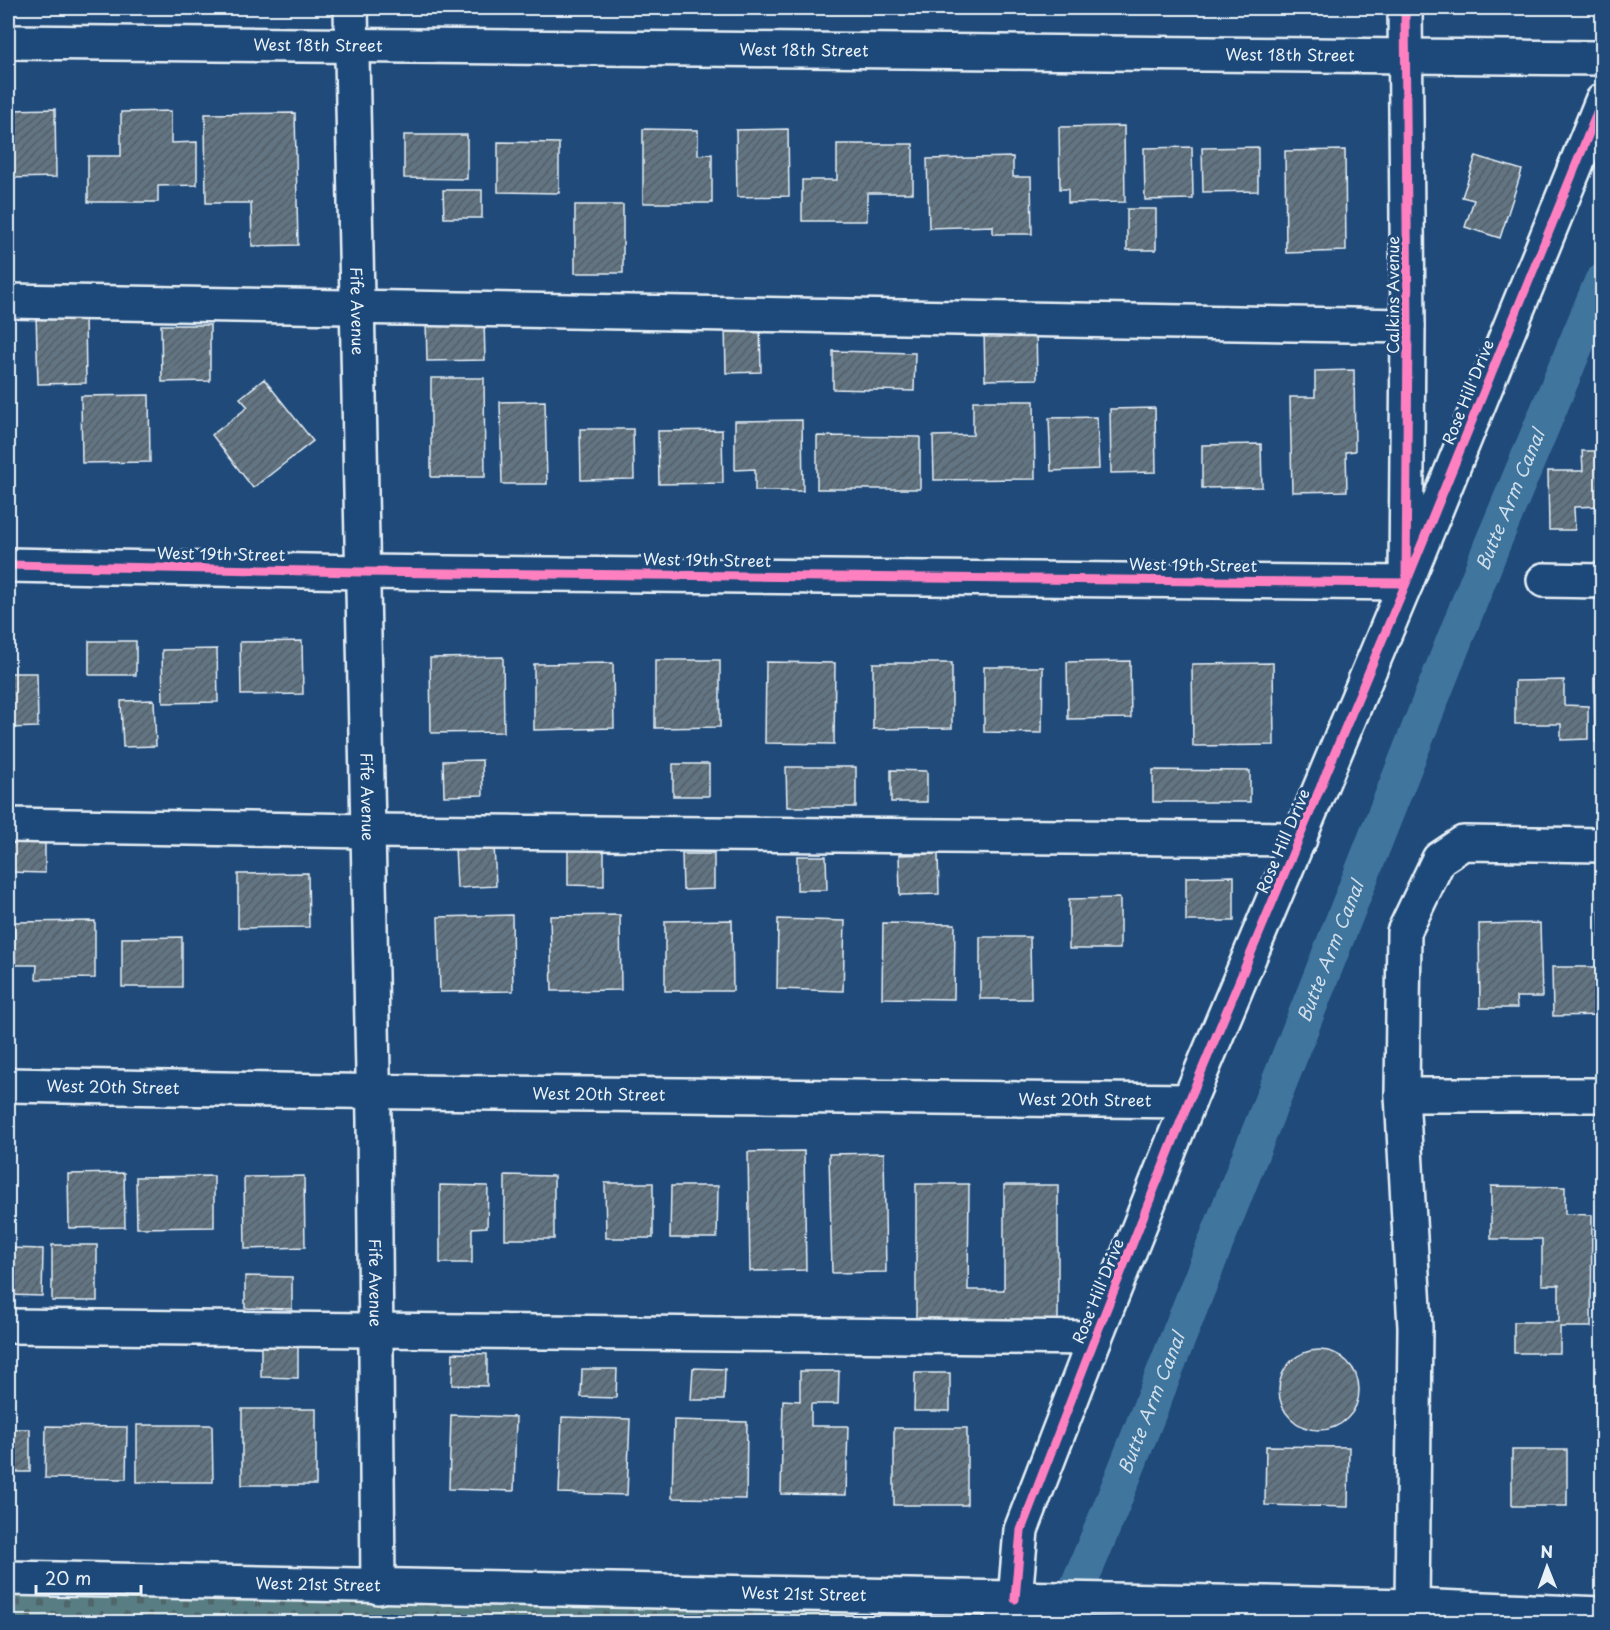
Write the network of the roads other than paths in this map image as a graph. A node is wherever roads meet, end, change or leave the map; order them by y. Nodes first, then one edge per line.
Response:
1 (351, 8) edge
2 (1405, 8) edge
3 (8, 42) edge
4 (352, 46) junction
5 (1406, 56) junction
6 (1602, 58) edge
7 (1602, 101) edge
8 (8, 301) edge
9 (356, 307) junction
10 (1408, 326) junction
11 (8, 565) edge
12 (361, 572) junction
13 (1544, 580) dead end
14 (1602, 580) edge
15 (1406, 583) junction
16 (8, 825) edge
17 (367, 831) junction
18 (1300, 839) junction
19 (1602, 845) edge
20 (8, 1085) edge
21 (373, 1092) junction
22 (1402, 1095) junction
23 (1602, 1095) edge
24 (1190, 1101) junction
25 (8, 1326) edge
26 (376, 1330) junction
27 (1095, 1338) junction
28 (8, 1578) edge
29 (378, 1587) junction
30 (1020, 1607) edge
31 (1411, 1614) edge
32 (1602, 1614) edge

1 - 4 street, Fife Avenue
2 - 5 street, Calkins Avenue
3 - 4 street, West 18th Street
4 - 5 street, West 18th Street
4 - 9 street, Fife Avenue
5 - 6 street, West 18th Street
5 - 10 street, Calkins Avenue
7 - 15 street, Rose Hill Drive
8 - 9 street
9 - 10 street
9 - 12 street, Fife Avenue
10 - 15 street, Calkins Avenue
11 - 12 street, West 19th Street
12 - 15 street, West 19th Street
12 - 17 street, Fife Avenue
13 - 14 street
15 - 18 street, Rose Hill Drive
16 - 17 street
17 - 18 street
17 - 21 street, Fife Avenue
18 - 24 street, Rose Hill Drive
19 - 22 street
20 - 21 street, West 20th Street
21 - 24 street, West 20th Street
21 - 26 street, Fife Avenue
22 - 23 street
22 - 31 street
24 - 27 street, Rose Hill Drive
25 - 26 street
26 - 27 street
26 - 29 street, Fife Avenue
27 - 30 street, Rose Hill Drive
28 - 29 street, West 21st Street
29 - 30 street, West 21st Street
30 - 31 street, West 21st Street
31 - 32 street, West 21st Street

